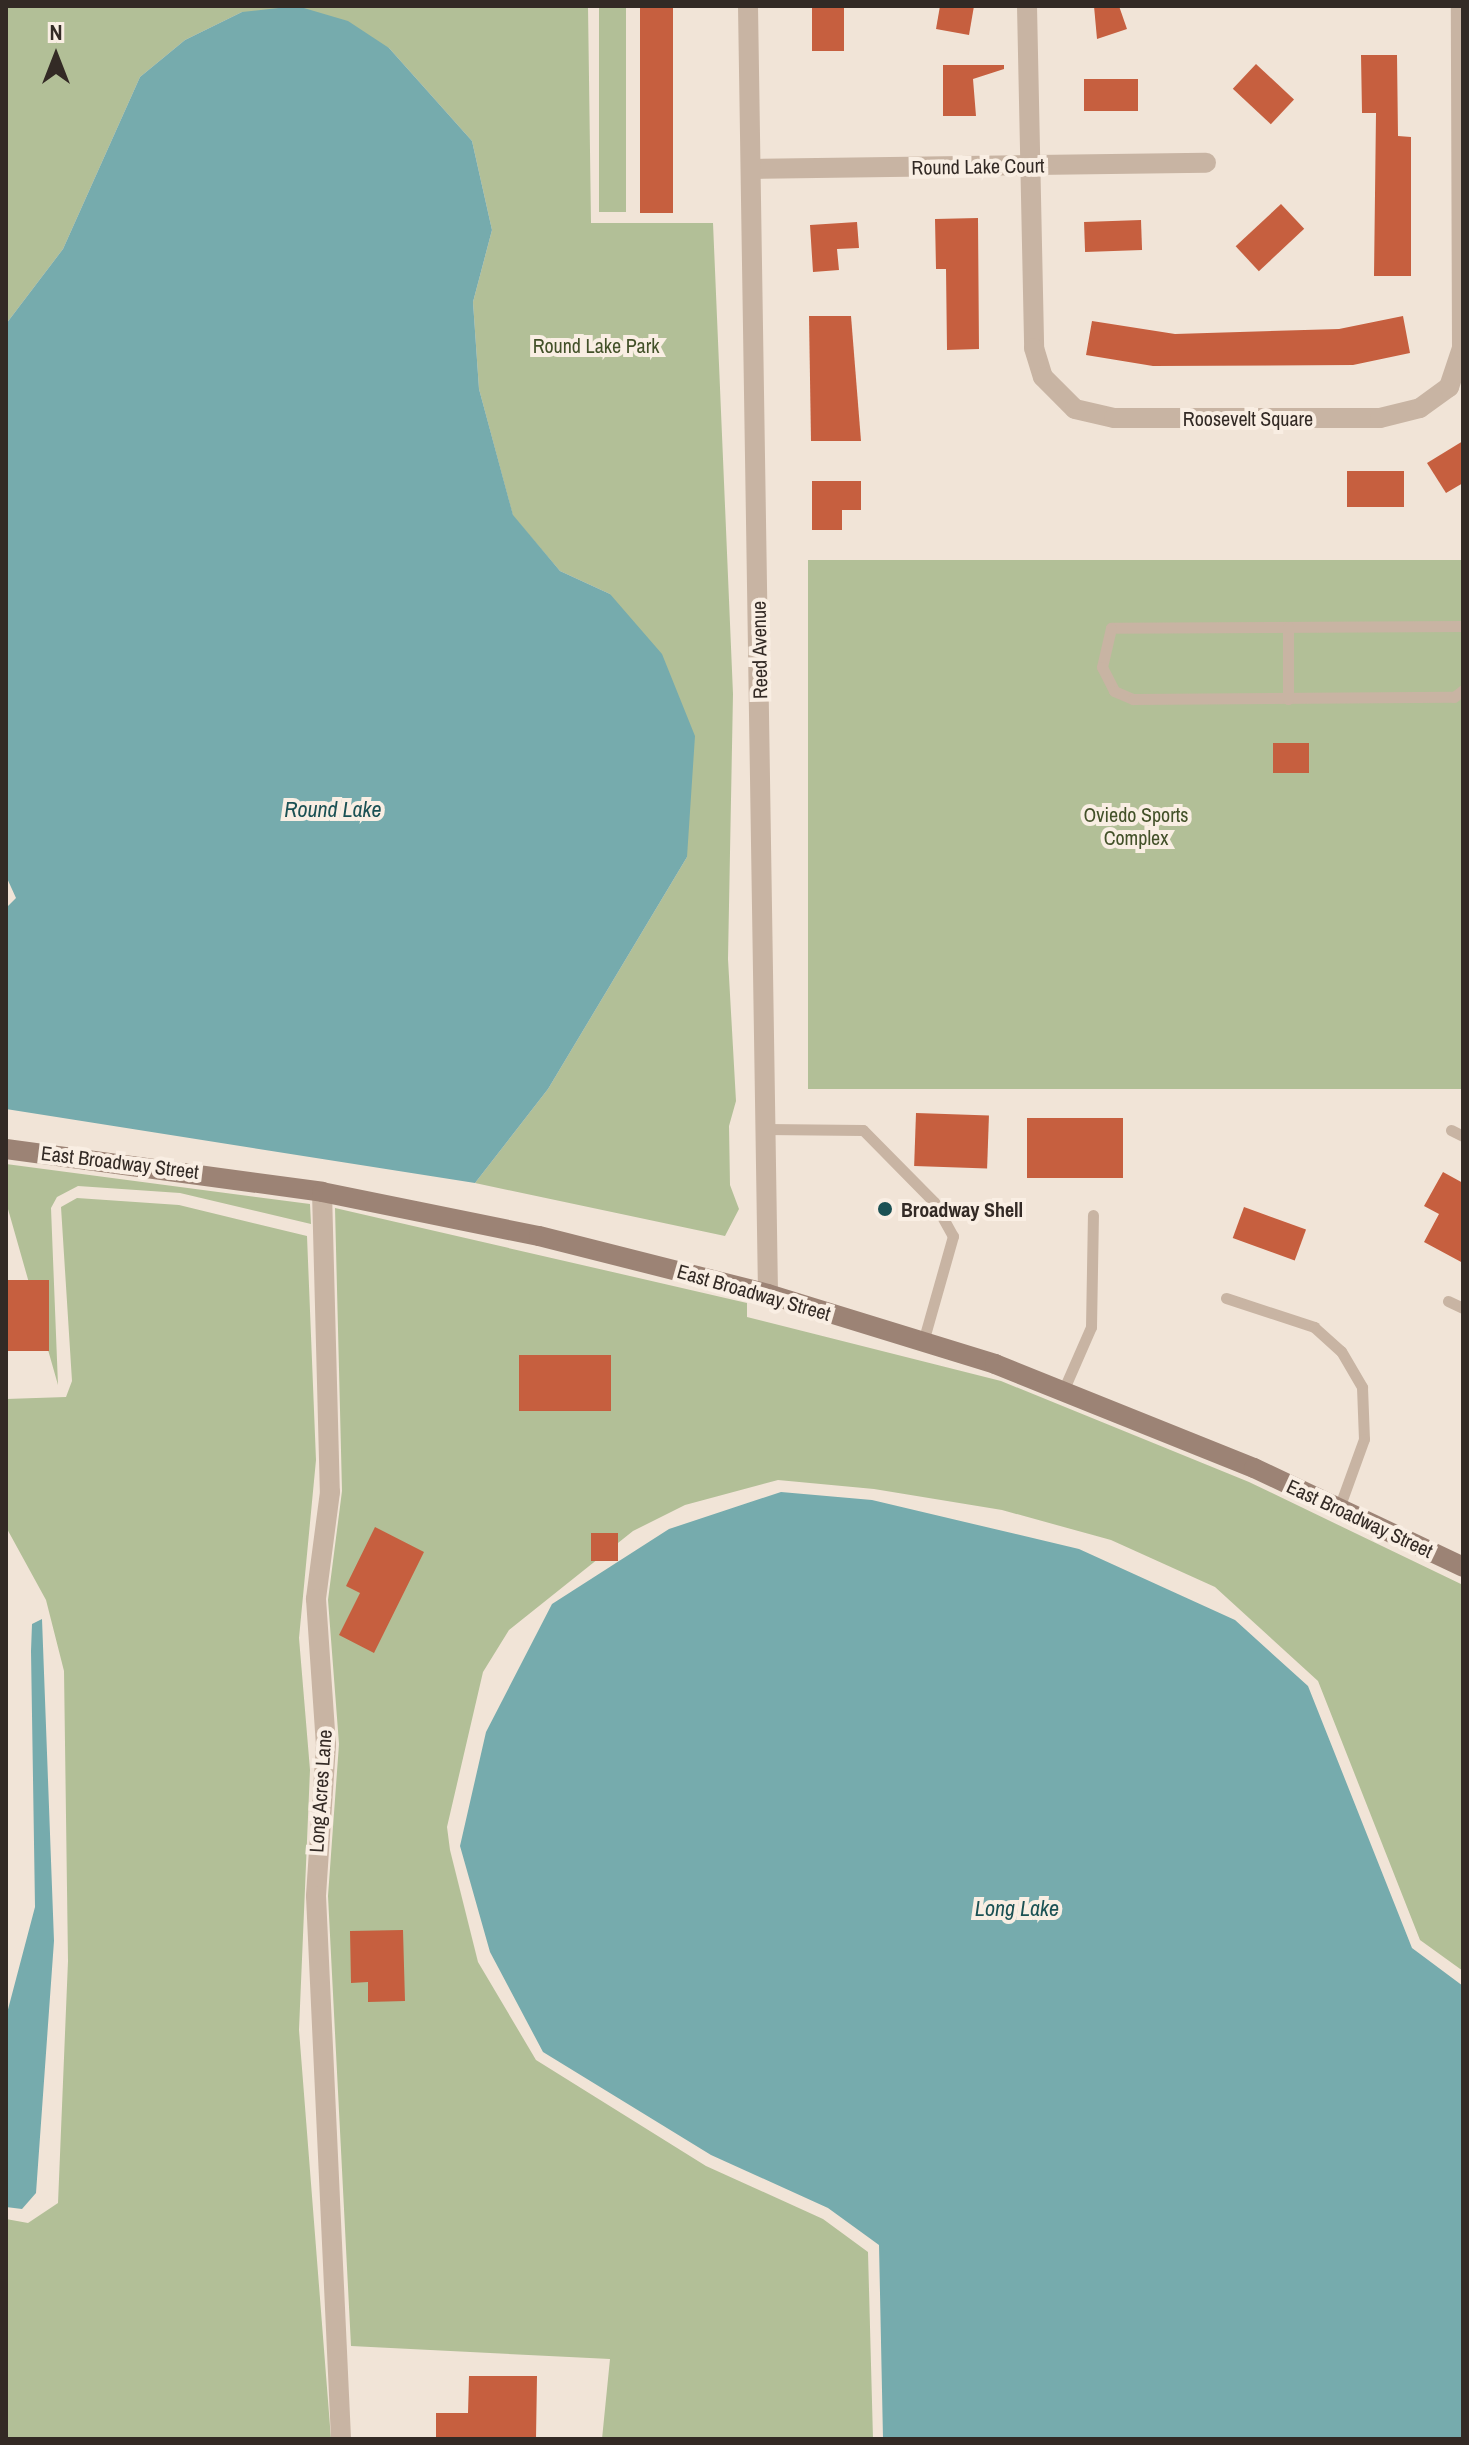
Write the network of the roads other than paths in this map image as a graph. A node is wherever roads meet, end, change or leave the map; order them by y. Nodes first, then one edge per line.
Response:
1 (748, 6) edge
2 (1027, 6) edge
3 (1461, 6) edge
4 (1206, 163) dead end
5 (1030, 165) junction
6 (751, 169) junction
7 (1463, 626) edge
8 (1288, 627) junction
9 (1463, 690) edge
10 (1288, 699) junction
11 (766, 1129) junction
12 (1451, 1130) dead end
13 (1463, 1136) edge
14 (6, 1149) edge
15 (322, 1192) junction
16 (1093, 1215) dead end
17 (768, 1294) junction
18 (1226, 1298) dead end
19 (1448, 1301) dead end
20 (1463, 1308) edge
21 (923, 1342) junction
22 (1063, 1391) junction
23 (1339, 1508) junction
24 (1463, 1567) edge
25 (341, 2439) edge

1 - 6 street, Reed Avenue
2 - 5 street, Roosevelt Square
3 - 5 street, Roosevelt Square
4 - 5 street, Round Lake Court
5 - 6 street, Round Lake Court
6 - 11 street, Reed Avenue
7 - 8 lane
8 - 10 lane
8 - 10 lane
9 - 10 lane
11 - 17 street, Reed Avenue
11 - 21 lane
12 - 13 lane
14 - 15 main road, East Broadway Street
15 - 17 main road, East Broadway Street
15 - 25 street, Long Acres Lane
16 - 22 lane
17 - 21 main road, East Broadway Street
18 - 23 lane
19 - 20 lane
21 - 22 main road, East Broadway Street
22 - 23 main road, East Broadway Street
23 - 24 main road, East Broadway Street

